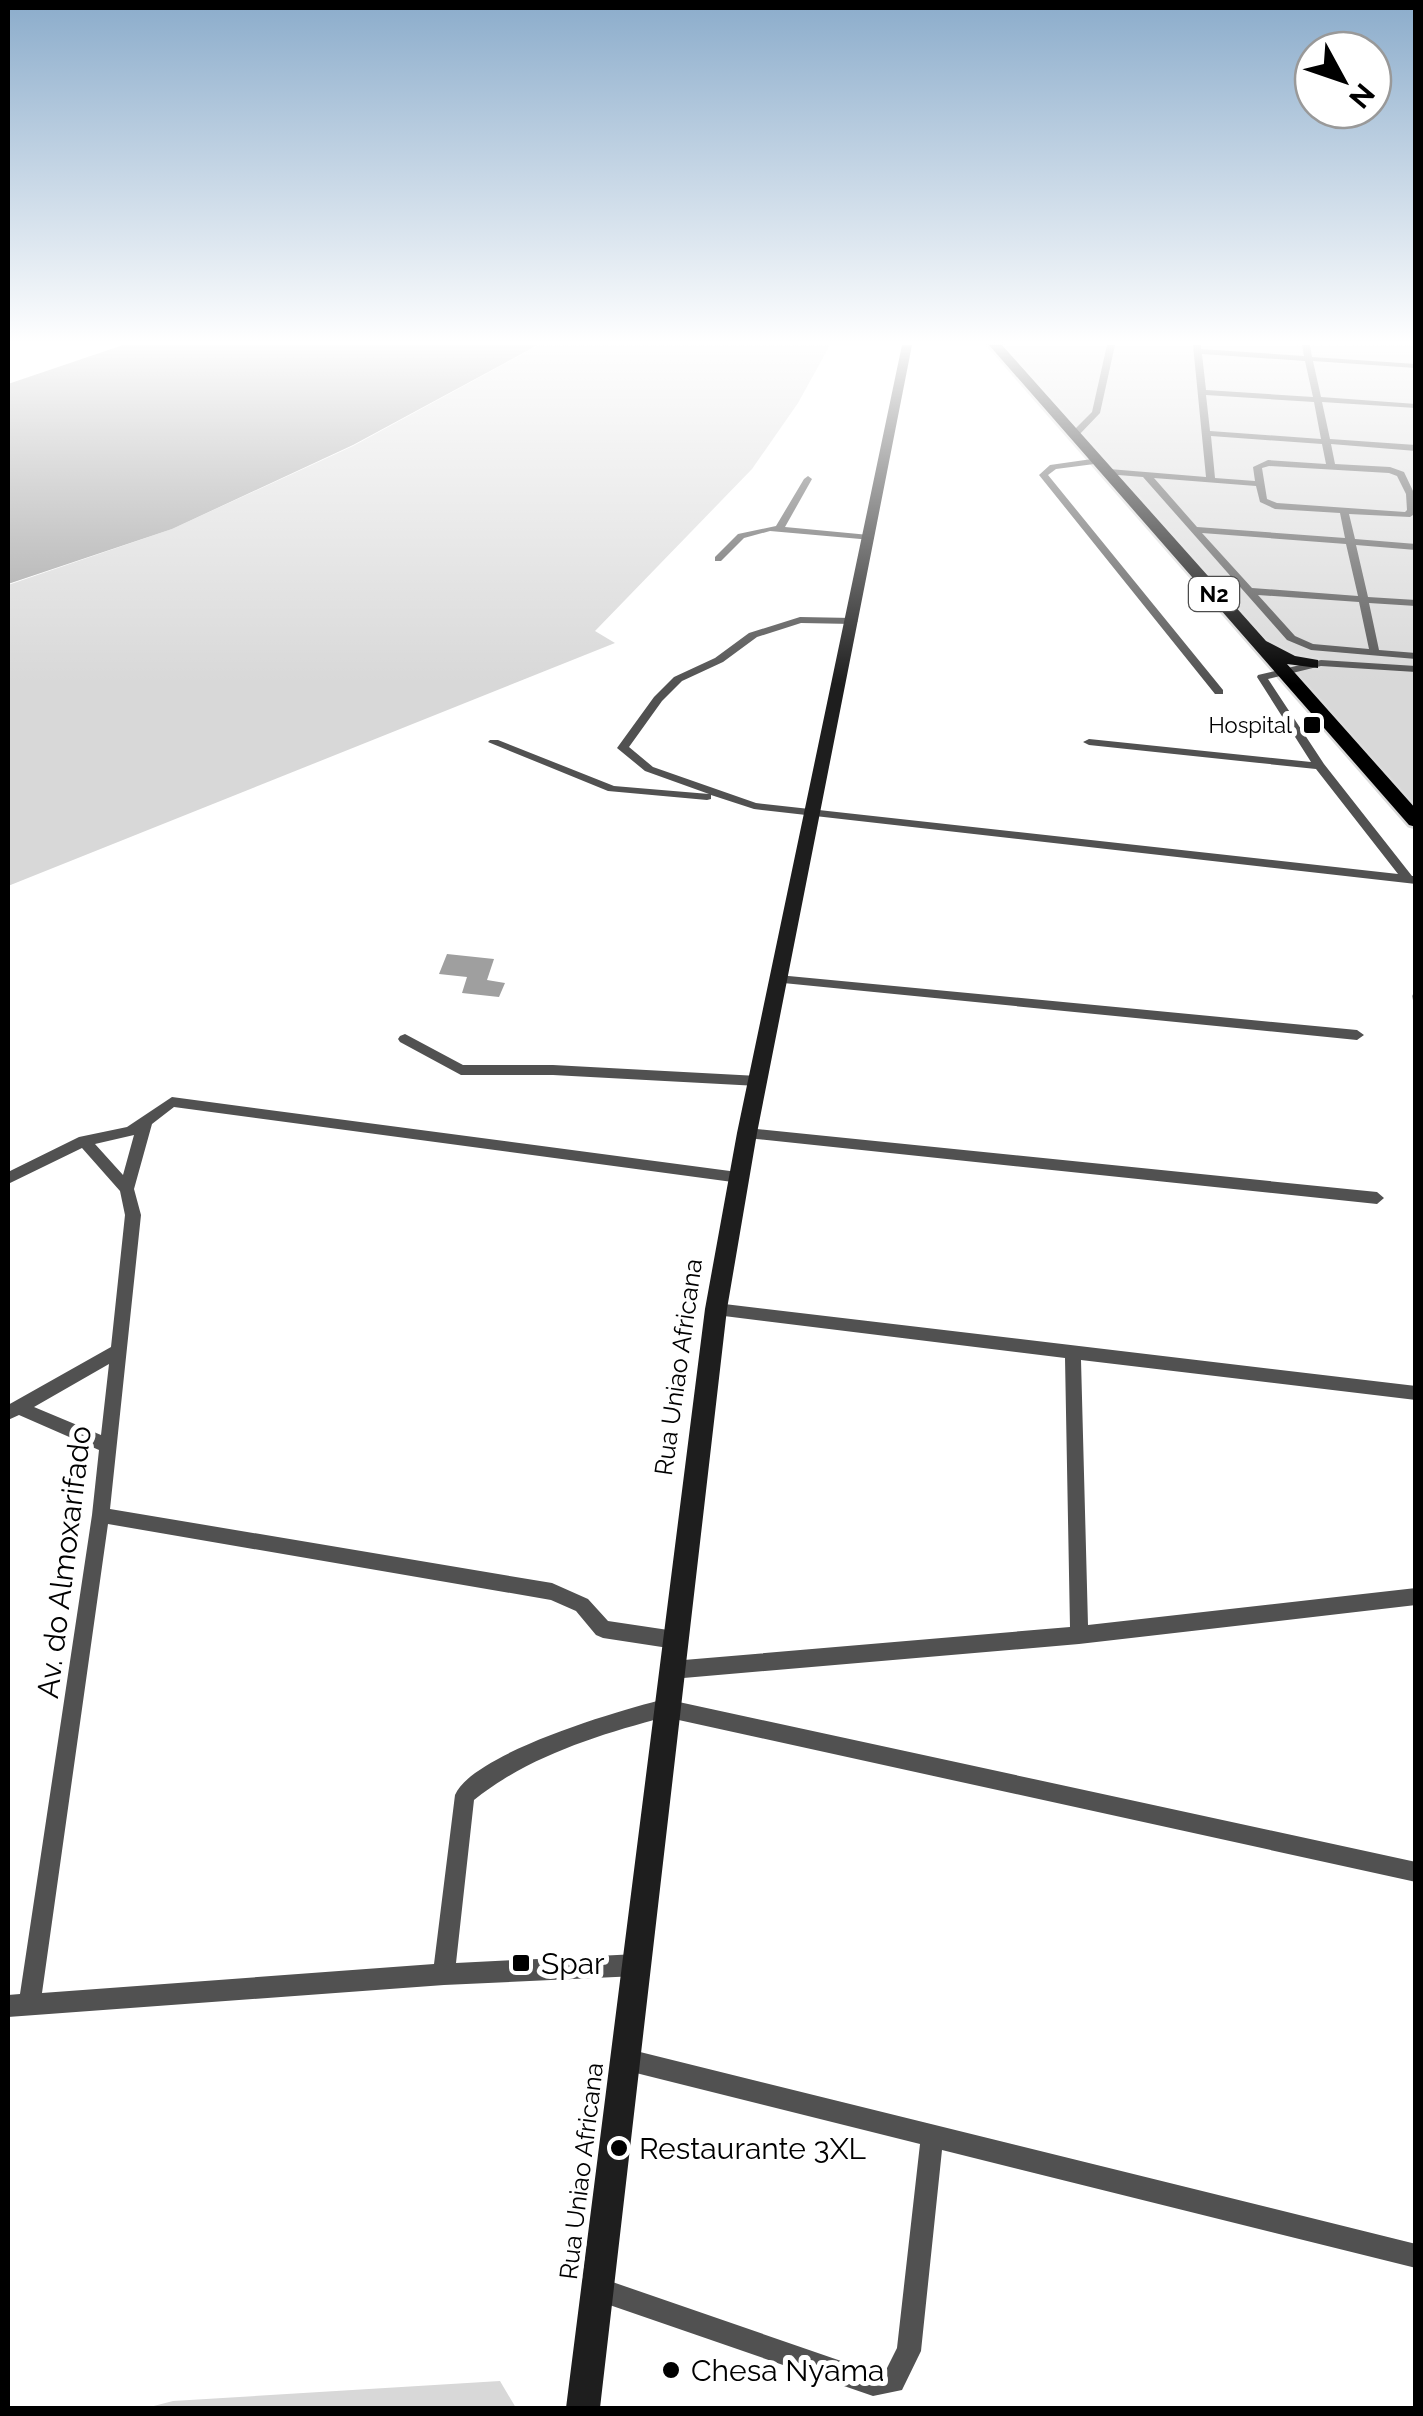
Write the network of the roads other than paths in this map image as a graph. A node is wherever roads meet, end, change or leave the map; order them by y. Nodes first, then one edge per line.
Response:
1 (884, 458) edge
2 (1097, 458) edge
3 (1209, 458) edge
4 (1329, 458) edge
5 (1104, 466) junction
6 (1331, 467) junction
7 (1146, 475) junction
8 (808, 479) dead end
9 (1211, 480) junction
10 (1260, 484) junction
11 (1413, 494) edge
12 (1344, 512) junction
13 (780, 527) junction
14 (1192, 528) junction
15 (868, 538) junction
16 (1350, 542) junction
17 (1416, 546) edge
18 (718, 559) dead end
19 (1248, 591) junction
20 (1363, 600) junction
21 (1416, 603) edge
22 (853, 621) junction
23 (1249, 635) junction
24 (1375, 653) junction
25 (1416, 656) edge
26 (1318, 668) junction
27 (1280, 670) junction
28 (1416, 673) edge
29 (1292, 684) junction
30 (1219, 692) dead end
31 (1314, 709) junction
32 (494, 742) dead end
33 (1089, 742) dead end
34 (1318, 766) junction
35 (721, 798) junction
36 (811, 814) junction
37 (1416, 821) edge
38 (1412, 879) edge
39 (778, 979) junction
40 (1358, 1035) dead end
41 (405, 1039) dead end
42 (758, 1082) junction
43 (145, 1122) junction
44 (747, 1133) junction
45 (84, 1141) junction
46 (740, 1177) junction
47 (8, 1178) edge
48 (126, 1189) junction
49 (1378, 1198) dead end
50 (716, 1309) junction
51 (120, 1350) junction
52 (1074, 1354) junction
53 (1416, 1393) edge
54 (12, 1410) edge
55 (106, 1445) junction
56 (100, 1515) junction
57 (1416, 1596) edge
58 (1079, 1635) junction
59 (675, 1640) junction
60 (672, 1670) junction
61 (665, 1708) junction
62 (1416, 1872) edge
63 (637, 1965) junction
64 (444, 1974) junction
65 (18, 2005) edge
66 (628, 2060) junction
67 (932, 2136) junction
68 (1416, 2256) edge
69 (598, 2289) junction
70 (584, 2408) edge

1 - 15 main road, Rua Uniao Africana
2 - 5 main road, N2
3 - 9 street
4 - 6 street
5 - 7 street
5 - 23 main road, N2
5 - 30 street
6 - 10 street
6 - 11 street
7 - 9 street
7 - 14 street
8 - 13 street
9 - 10 street
10 - 12 street
11 - 12 street
12 - 16 street
13 - 15 street
13 - 18 street
14 - 16 street
14 - 19 street
15 - 22 main road, Rua Uniao Africana
16 - 17 street
16 - 20 street
19 - 20 street
19 - 24 street
20 - 21 street
20 - 24 street
22 - 35 street
22 - 36 main road, Rua Uniao Africana
23 - 26 main road
23 - 27 main road, N2
24 - 25 street
26 - 27 street
26 - 28 street
26 - 29 street
26 - 31 main road
27 - 29 main road, N2
27 - 34 street
29 - 31 main road, N2
31 - 37 main road, N2
32 - 35 street
33 - 34 street
34 - 38 street
35 - 36 street
36 - 38 street
36 - 39 main road, Rua Uniao Africana
39 - 40 street
39 - 42 main road, Rua Uniao Africana
41 - 42 street
42 - 44 main road, Rua Uniao Africana
43 - 45 street
43 - 46 street
43 - 48 street
44 - 46 main road, Rua Uniao Africana
44 - 49 street
45 - 47 street
45 - 48 street
46 - 50 main road, Rua Uniao Africana
48 - 51 street, Av. do Almoxarifado
50 - 52 street
50 - 59 main road, Rua Uniao Africana
51 - 54 street
51 - 55 street, Av. do Almoxarifado
52 - 53 street
52 - 58 street
54 - 55 street
55 - 56 street, Av. do Almoxarifado
56 - 59 street
56 - 65 street, Av. do Almoxarifado
57 - 58 street
58 - 60 street
59 - 60 main road, Rua Uniao Africana
60 - 61 main road, Rua Uniao Africana
61 - 62 street
61 - 63 main road, Rua Uniao Africana
61 - 64 street
63 - 64 street
63 - 66 main road, Rua Uniao Africana
64 - 65 street
66 - 67 street
66 - 69 main road, Rua Uniao Africana
67 - 68 street
67 - 69 street
69 - 70 main road, Rua Uniao Africana

